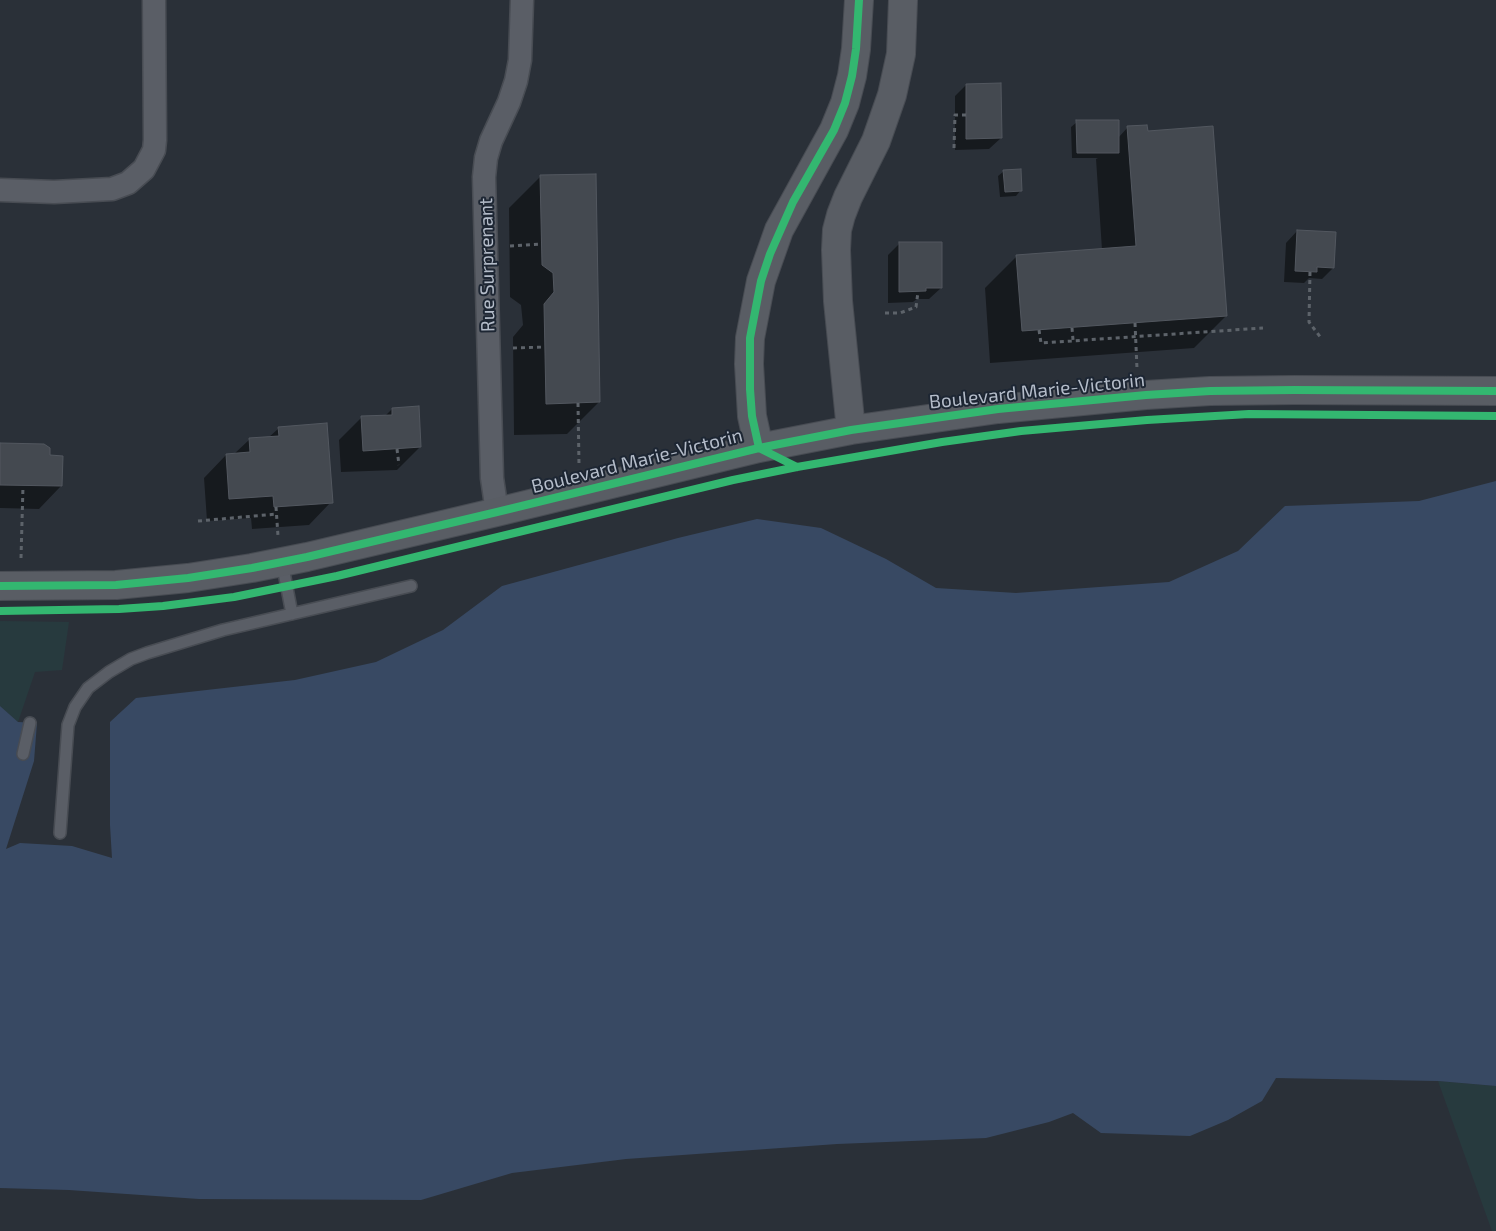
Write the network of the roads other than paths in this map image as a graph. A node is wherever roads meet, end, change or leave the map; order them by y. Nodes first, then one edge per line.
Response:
1 (154, 0) edge
2 (522, 0) edge
3 (859, 0) edge
4 (903, 0) edge
5 (0, 190) edge
6 (1496, 391) edge
7 (851, 430) junction
8 (759, 448) junction
9 (497, 512) junction
10 (281, 552) junction
11 (0, 586) edge
12 (411, 586) dead end
13 (292, 614) junction
14 (30, 723) dead end
15 (23, 754) dead end
16 (60, 833) dead end

1 - 5 street
2 - 9 street, Rue Surprenant
3 - 8 street
4 - 7 street
6 - 7 street, Boulevard Marie-Victorin
7 - 8 street, Boulevard Marie-Victorin
8 - 9 street, Boulevard Marie-Victorin
9 - 10 street, Boulevard Marie-Victorin
10 - 11 street, Boulevard Marie-Victorin
10 - 13 lane
12 - 13 lane
13 - 16 lane
14 - 15 lane

